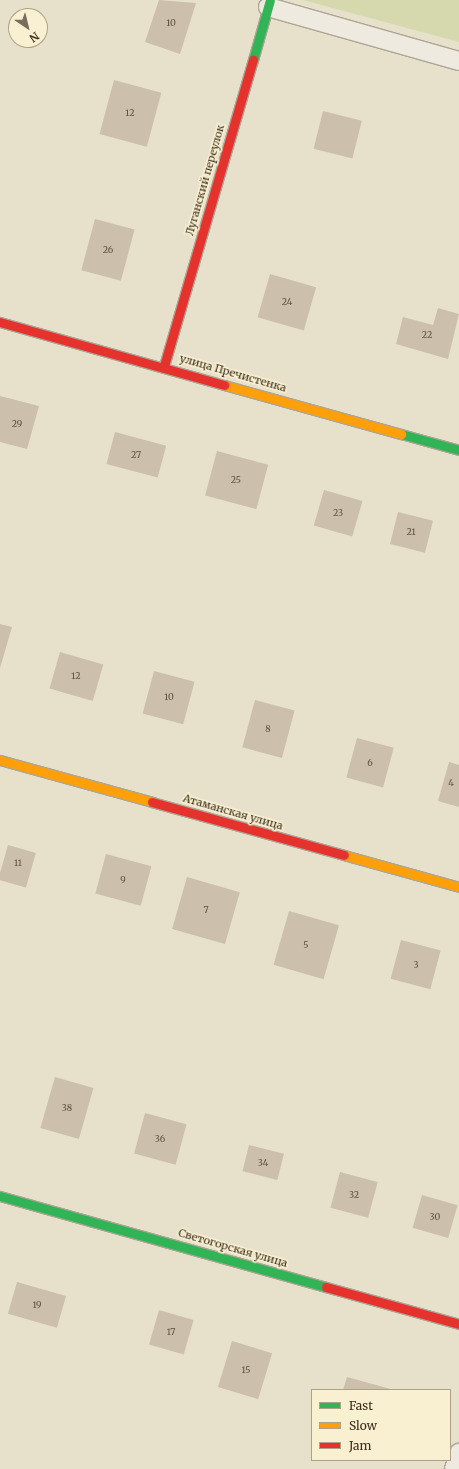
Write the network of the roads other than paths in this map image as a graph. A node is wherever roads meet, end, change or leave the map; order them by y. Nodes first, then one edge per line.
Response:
1 (269, 3) edge
2 (459, 61) edge
3 (0, 322) edge
4 (164, 366) junction
5 (459, 450) edge
6 (0, 760) edge
7 (459, 887) edge
8 (0, 1196) edge
9 (459, 1324) edge
10 (459, 1453) edge
11 (454, 1469) edge

1 - 2 street
1 - 4 street, Луганский переулок
3 - 4 street, улица Пречистенка
4 - 5 street, улица Пречистенка
6 - 7 street, Атаманская улица
8 - 9 street, Светогорская улица
10 - 11 street

